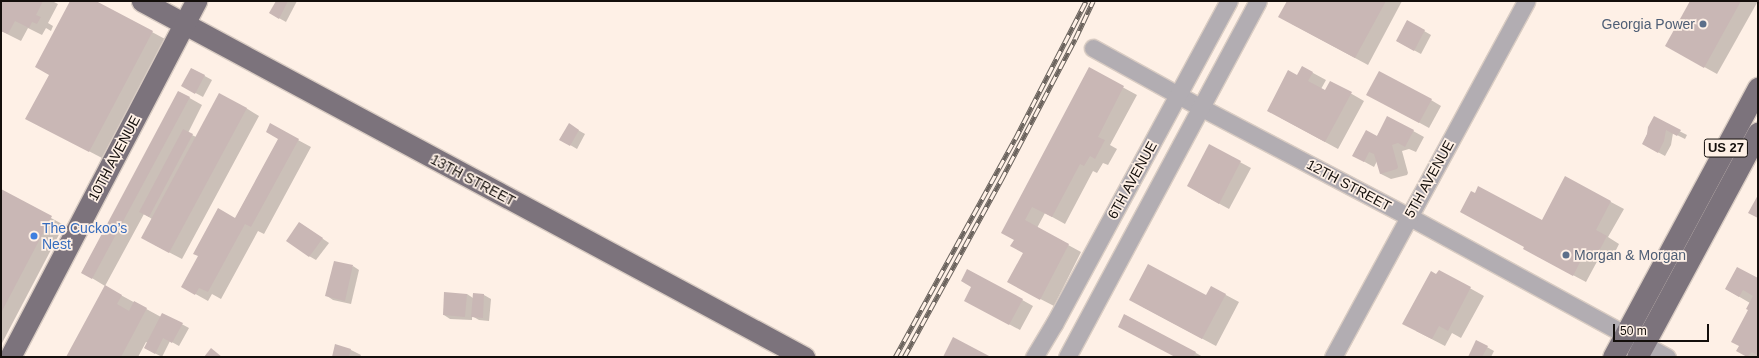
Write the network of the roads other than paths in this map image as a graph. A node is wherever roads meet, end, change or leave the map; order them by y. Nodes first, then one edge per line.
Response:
1 (142, 1) edge
2 (196, 1) edge
3 (1229, 1) edge
4 (1258, 1) edge
5 (1526, 1) edge
6 (184, 23) junction
7 (1093, 48) dead end
8 (1758, 88) edge
9 (1178, 96) junction
10 (1200, 107) junction
11 (1758, 132) edge
12 (1408, 216) junction
13 (1625, 334) junction
14 (1640, 350) edge
15 (10, 357) edge
16 (804, 357) edge
17 (1034, 357) edge
18 (1066, 357) edge
19 (1333, 357) edge
20 (1613, 357) edge
21 (1667, 357) edge

1 - 6 main road, 13TH STREET
2 - 6 main road, 10TH AVENUE
3 - 9 street, 6TH AVENUE
4 - 10 street, 6TH AVENUE
5 - 12 street, 5TH AVENUE
6 - 15 main road, 10TH AVENUE
6 - 16 main road, 13TH STREET
7 - 9 street, 12TH STREET
8 - 13 main road, US 27
9 - 10 street, 12TH STREET
9 - 17 street, 6TH AVENUE
10 - 12 street, 12TH STREET
10 - 18 street, 6TH AVENUE
11 - 14 main road, US 27
12 - 13 street, 12TH STREET
12 - 19 street, 5TH AVENUE
13 - 14 street, 12TH STREET
13 - 20 main road, US 27
14 - 21 street, 12TH STREET

